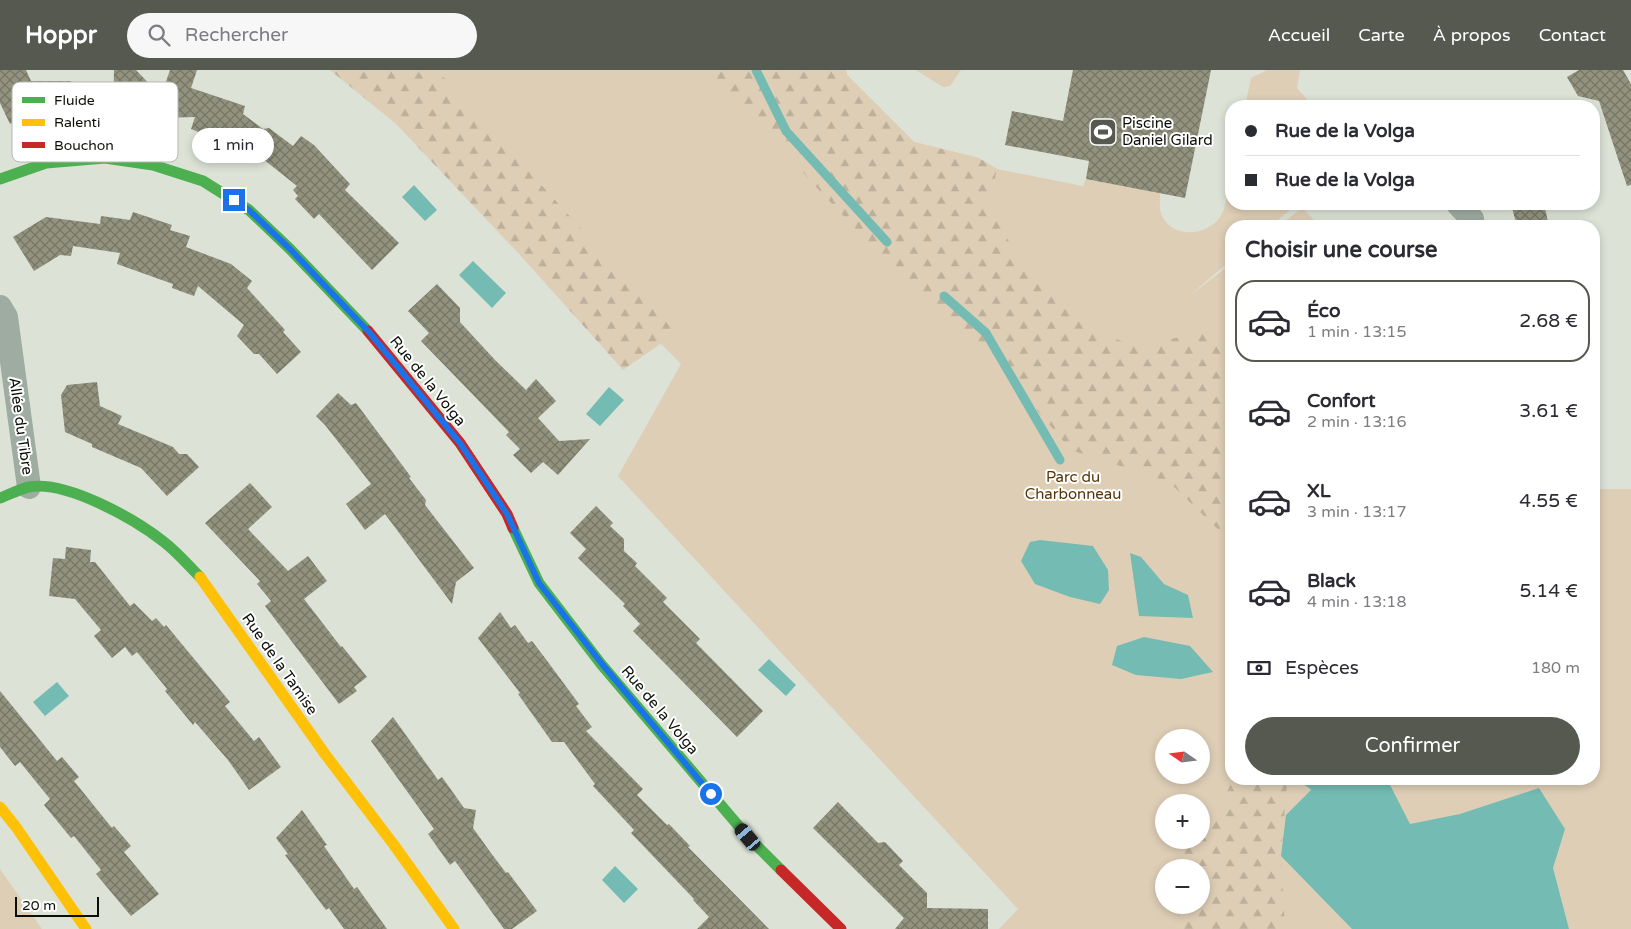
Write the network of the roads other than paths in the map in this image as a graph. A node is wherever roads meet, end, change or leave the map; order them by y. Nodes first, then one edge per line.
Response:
1 (58, 162) edge
2 (132, 162) edge
3 (0, 179) edge
4 (0, 307) edge
5 (29, 487) junction
6 (0, 498) edge
7 (0, 807) edge
8 (86, 929) edge
9 (454, 929) edge
10 (841, 929) edge

1 - 3 street, Rue de la Volga
2 - 10 street, Rue de la Volga
4 - 5 street, Allée du Tibre
5 - 6 street
5 - 9 street, Rue de la Tamise
7 - 8 street

